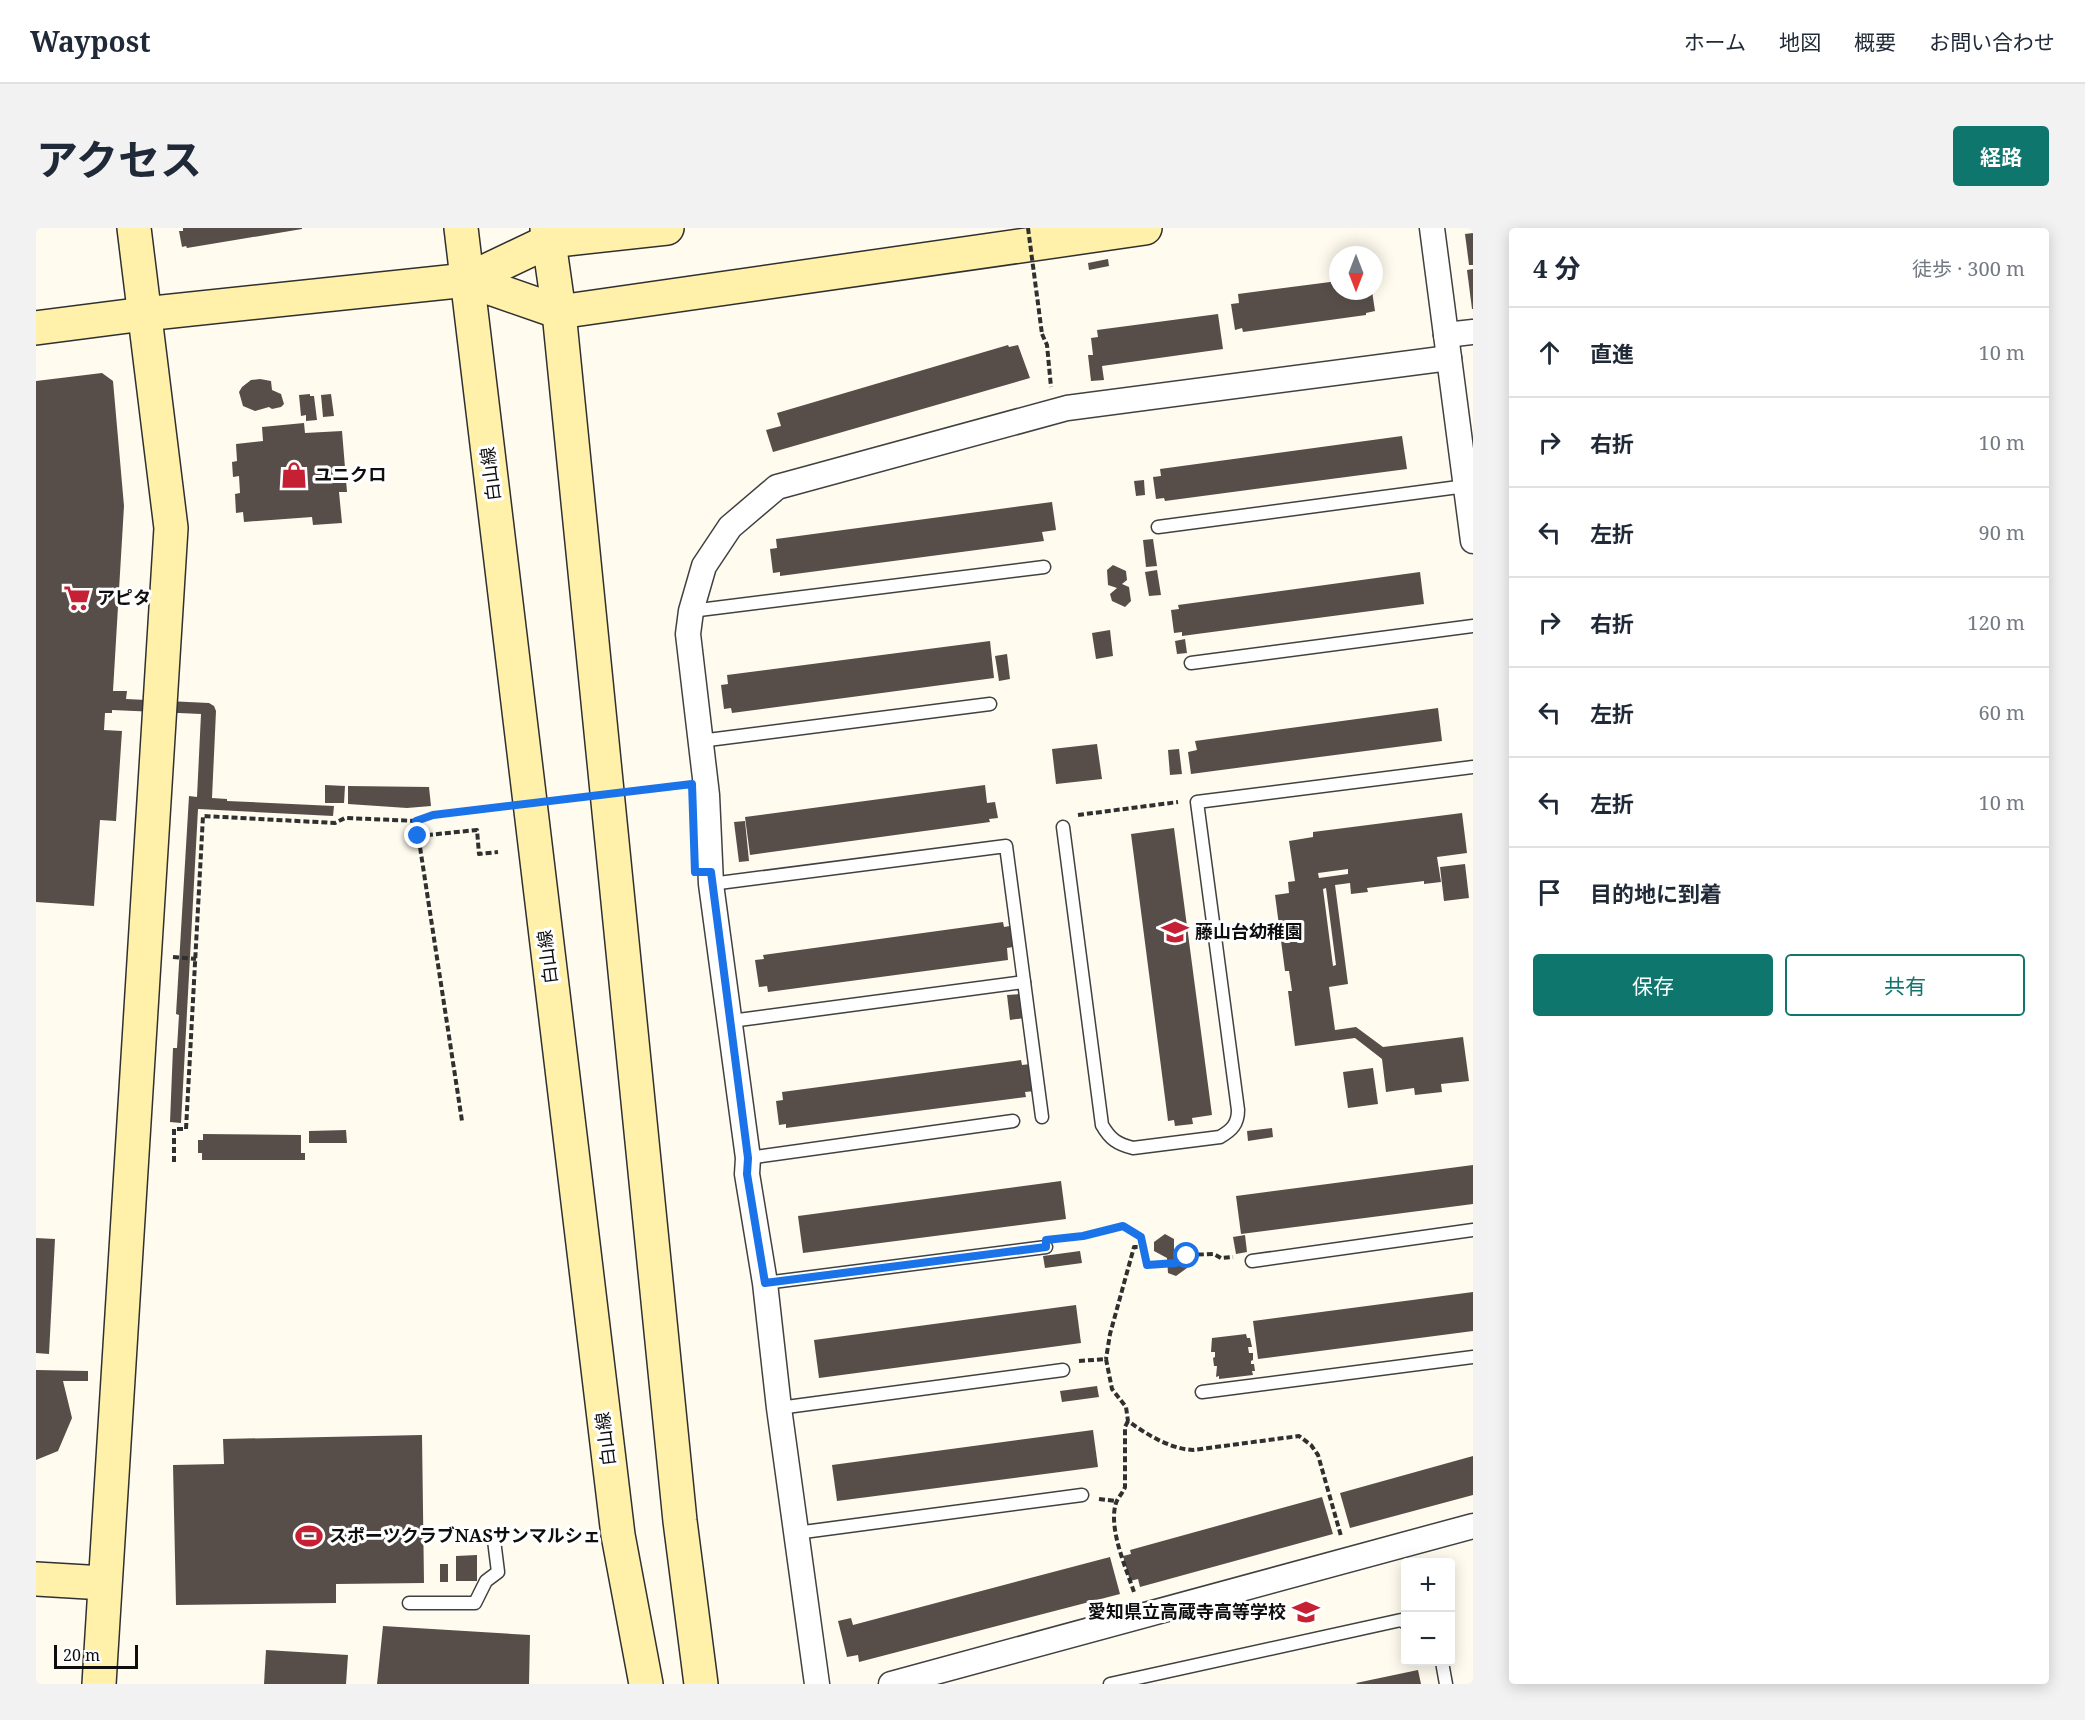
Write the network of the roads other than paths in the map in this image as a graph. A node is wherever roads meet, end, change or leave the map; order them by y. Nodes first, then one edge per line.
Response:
1 (134, 228) edge
2 (461, 228) edge
3 (667, 228) edge
4 (1145, 228) edge
5 (1432, 228) edge
6 (548, 235) edge
7 (467, 280) junction
8 (559, 312) junction
9 (144, 314) junction
10 (36, 328) edge
11 (1473, 332) edge
12 (1448, 347) junction
13 (1468, 479) edge
14 (1158, 528) dead end
15 (1473, 541) edge
16 (1044, 567) dead end
17 (691, 611) junction
18 (1473, 626) edge
19 (1191, 663) dead end
20 (990, 704) dead end
21 (700, 741) junction
22 (1473, 767) edge
23 (1063, 827) road end
24 (711, 884) junction
25 (1024, 982) junction
26 (730, 1021) junction
27 (1042, 1117) dead end
28 (1013, 1121) dead end
29 (748, 1158) junction
30 (1473, 1230) edge
31 (1046, 1247) road end
32 (1252, 1261) road end
33 (765, 1283) junction
34 (1473, 1356) edge
35 (1063, 1370) road end
36 (1202, 1392) dead end
37 (779, 1408) junction
38 (1082, 1495) dead end
39 (1473, 1526) edge
40 (796, 1533) junction
41 (618, 1535) junction
42 (494, 1540) dead end
43 (36, 1579) edge
44 (104, 1583) junction
45 (409, 1603) dead end
46 (1401, 1620) edge
47 (1443, 1666) edge
48 (99, 1684) edge
49 (633, 1684) edge
50 (646, 1684) edge
51 (701, 1684) edge
52 (817, 1684) edge
53 (891, 1684) edge
54 (1110, 1684) edge
55 (1446, 1684) edge

1 - 9 street
2 - 7 street, 白山線
3 - 6 street
4 - 8 street
5 - 12 street
6 - 7 street
6 - 8 street
7 - 8 street
7 - 9 street
7 - 41 street, 白山線
8 - 51 street
9 - 10 street
9 - 44 street
11 - 12 street
12 - 13 street
12 - 17 street
13 - 14 lane
13 - 15 street
16 - 17 lane
17 - 21 street
18 - 19 lane
20 - 21 lane
21 - 24 street
22 - 23 lane
24 - 25 lane
24 - 26 street
25 - 26 lane
25 - 27 lane
26 - 29 street
28 - 29 lane
29 - 33 street
30 - 32 lane
31 - 33 lane
33 - 37 street
34 - 36 lane
35 - 37 lane
37 - 40 street
38 - 40 lane
39 - 53 street
40 - 52 street
41 - 49 street
41 - 50 street, 白山線
42 - 45 lane
43 - 44 street
44 - 48 street
46 - 54 lane
47 - 55 lane

